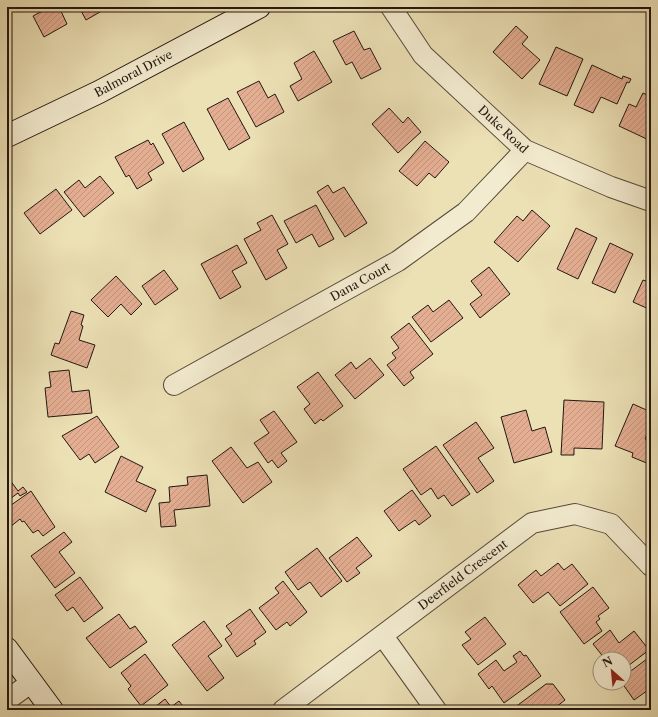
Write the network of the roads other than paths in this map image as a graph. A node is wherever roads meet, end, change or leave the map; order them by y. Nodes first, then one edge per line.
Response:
1 (259, 7) edge
2 (391, 7) edge
3 (7, 136) edge
4 (525, 150) junction
5 (651, 201) edge
6 (174, 385) dead end
7 (651, 566) edge
8 (382, 636) junction
9 (7, 649) edge
10 (32, 682) junction
11 (7, 700) edge
12 (52, 710) edge
13 (283, 710) edge
14 (436, 710) edge

1 - 3 street, Balmoral Drive
2 - 4 street, Duke Road
4 - 5 street, Duke Road
4 - 6 street, Dana Court
7 - 8 street, Deerfield Crescent
8 - 13 street, Deerfield Crescent
8 - 14 street
9 - 10 street
10 - 11 street
10 - 12 street

